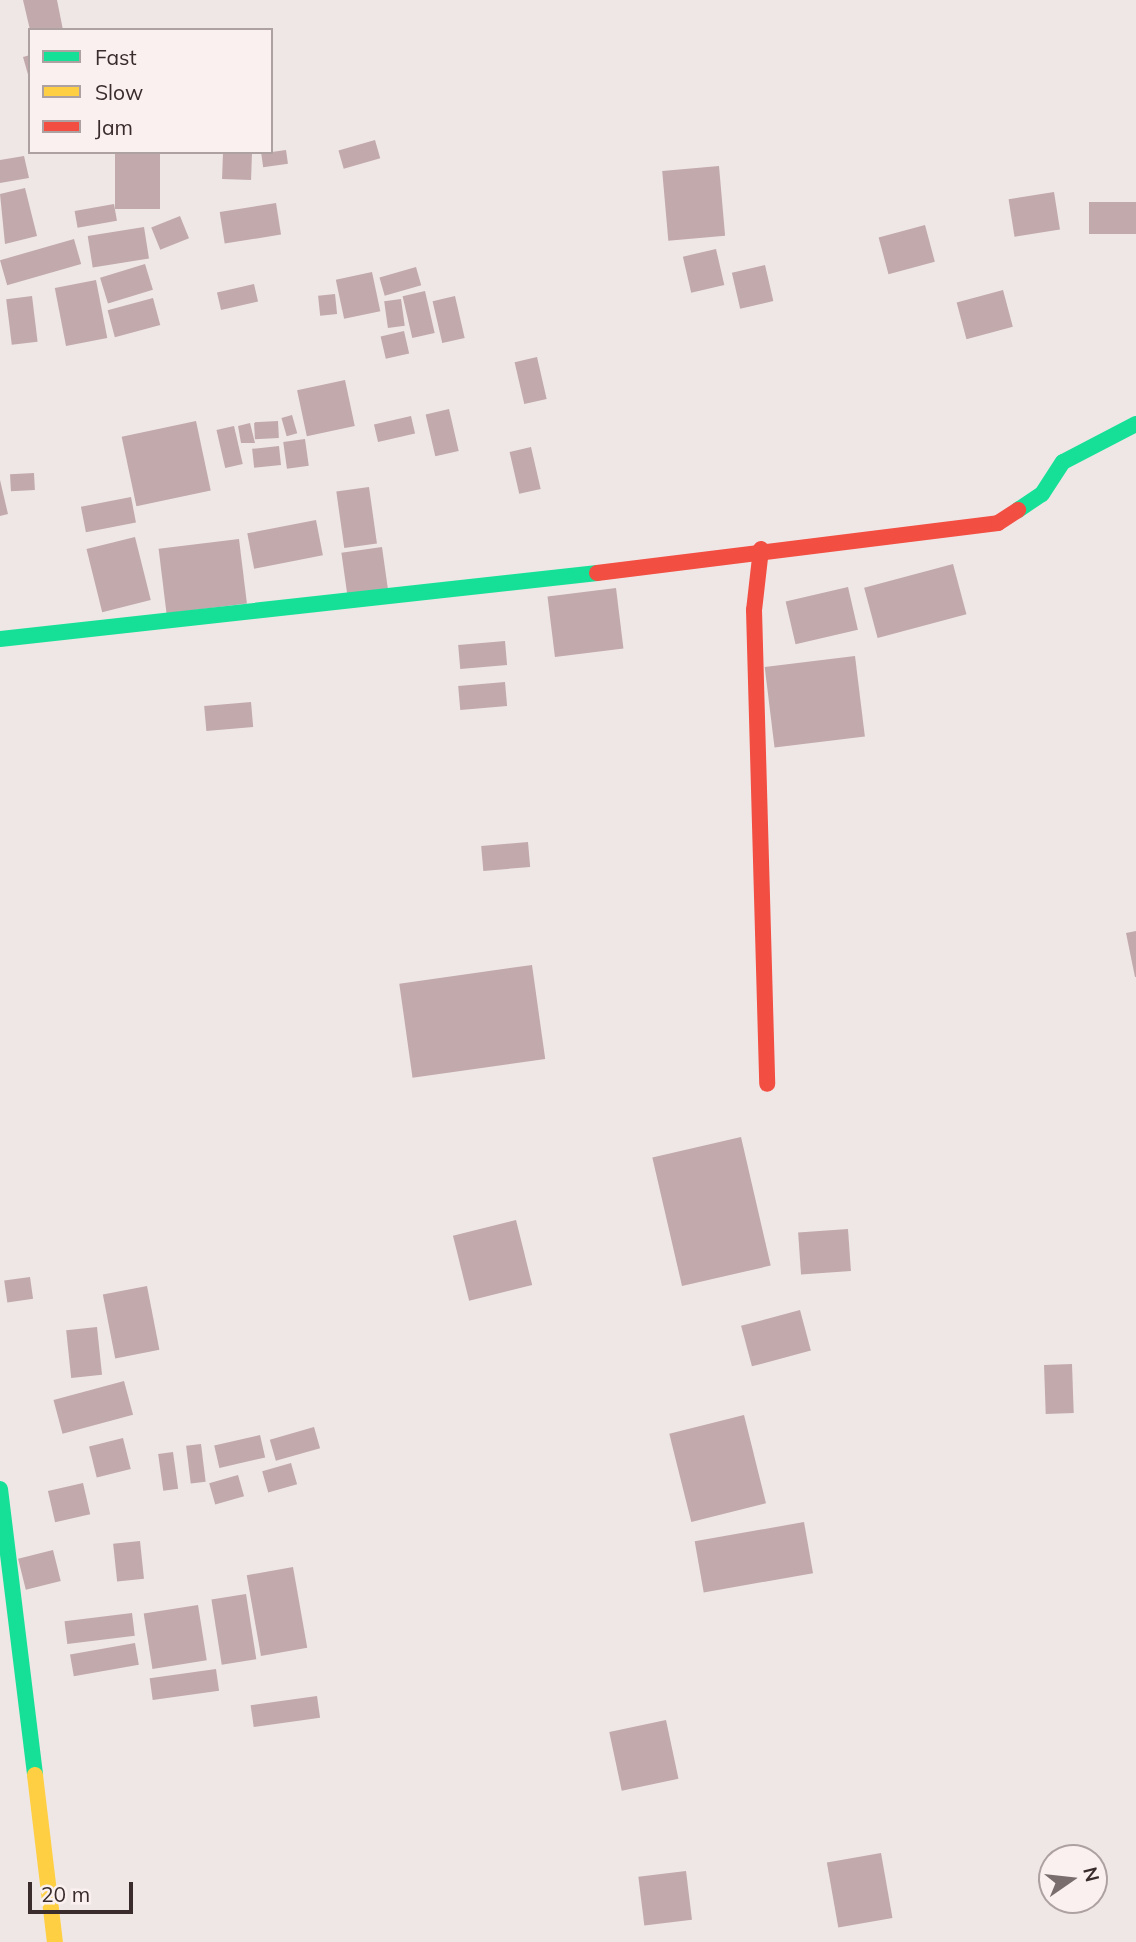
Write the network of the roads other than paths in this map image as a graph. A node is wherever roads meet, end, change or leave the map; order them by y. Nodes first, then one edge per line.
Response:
1 (1136, 424) edge
2 (761, 549) junction
3 (0, 639) edge
4 (767, 1084) dead end
5 (0, 1489) edge
6 (55, 1942) edge

1 - 2 street
2 - 3 street
2 - 4 street
5 - 6 street

